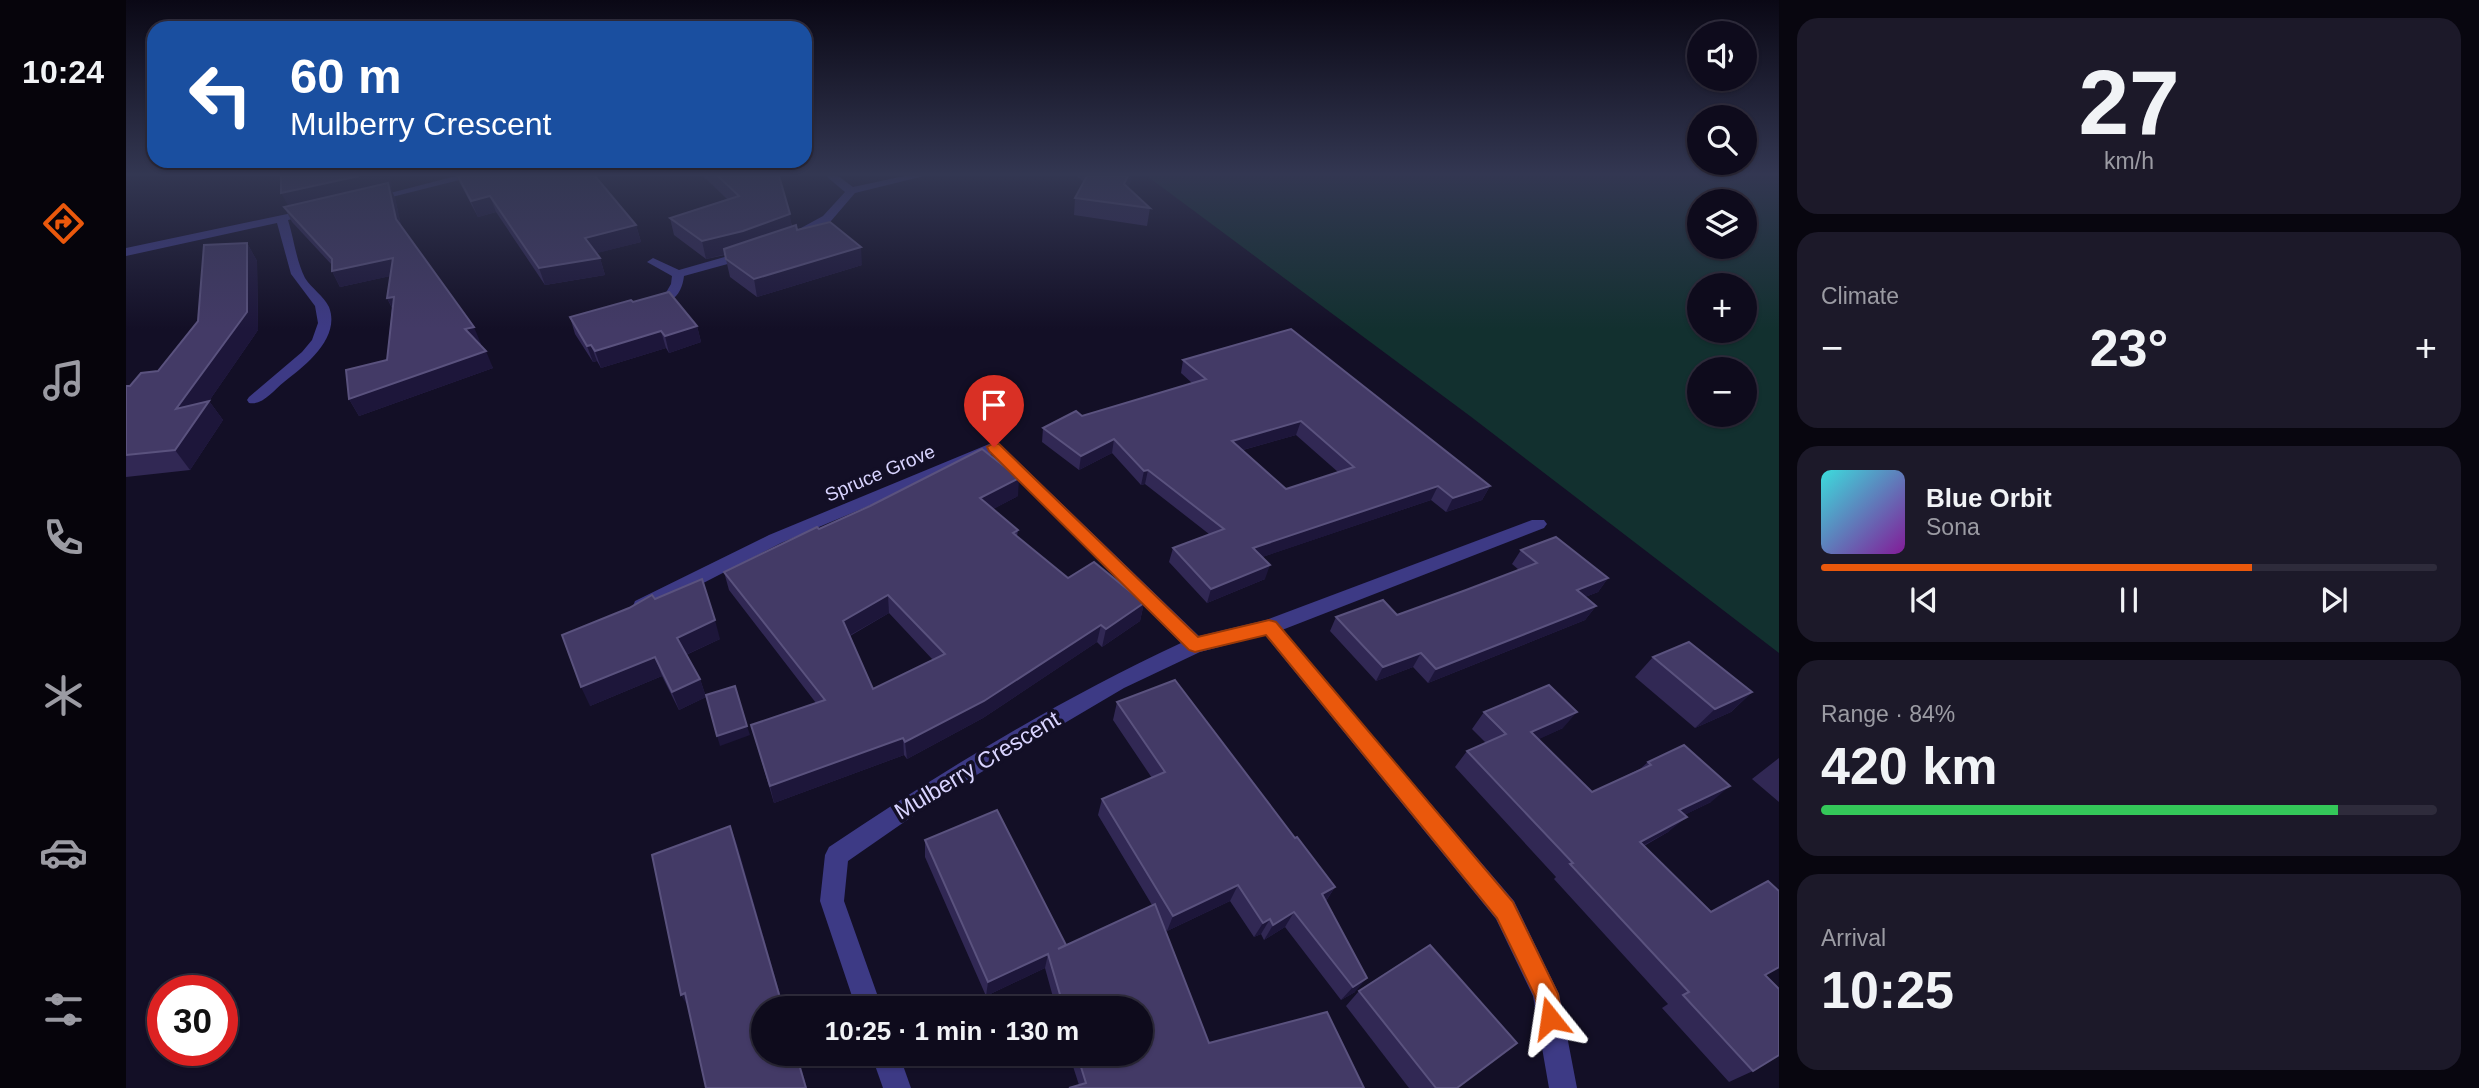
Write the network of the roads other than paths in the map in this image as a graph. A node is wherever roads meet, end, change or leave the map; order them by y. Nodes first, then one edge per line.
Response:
1 (245, 227) edge
2 (284, 227) edge
3 (811, 227) edge
4 (785, 240) edge
5 (761, 249) edge
6 (126, 252) edge
7 (653, 262) dead end
8 (678, 274) junction
9 (670, 296) edge
10 (254, 400) dead end
11 (1538, 524) dead end
12 (642, 606) edge
13 (1269, 627) junction
14 (1195, 645) junction
15 (865, 996) edge
16 (889, 1066) edge
17 (897, 1088) edge
18 (1563, 1088) edge

1 - 6 street
2 - 10 street
3 - 4 street
5 - 8 street
7 - 8 street
8 - 9 street
11 - 13 street, Mulberry Crescent
12 - 14 street, Spruce Grove
13 - 14 street, Mulberry Crescent
13 - 18 street
14 - 15 street, Mulberry Crescent
16 - 17 street

